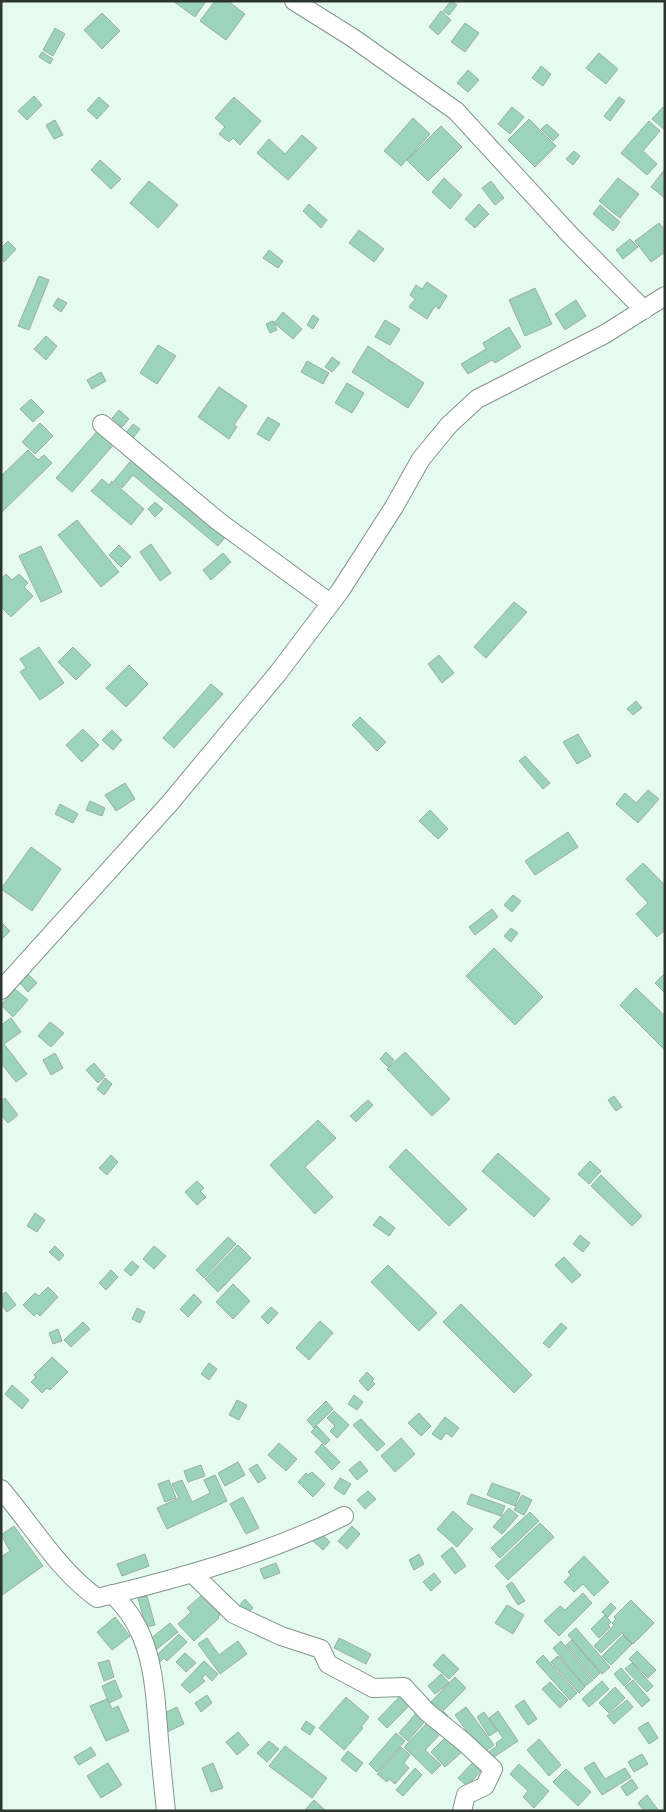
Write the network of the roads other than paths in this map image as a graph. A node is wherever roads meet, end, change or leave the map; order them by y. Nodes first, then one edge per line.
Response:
1 (294, 1) edge
2 (665, 296) edge
3 (644, 310) junction
4 (102, 424) dead end
5 (330, 603) junction
6 (1, 990) edge
7 (1, 1489) edge
8 (344, 1516) dead end
9 (192, 1573) junction
10 (112, 1594) junction
11 (464, 1803) edge
12 (166, 1811) edge
13 (448, 1811) edge

1 - 3 street
2 - 3 street
3 - 5 street
4 - 5 street
5 - 6 street
7 - 10 street
8 - 9 street
9 - 10 street
9 - 11 street
10 - 12 street
11 - 13 street

